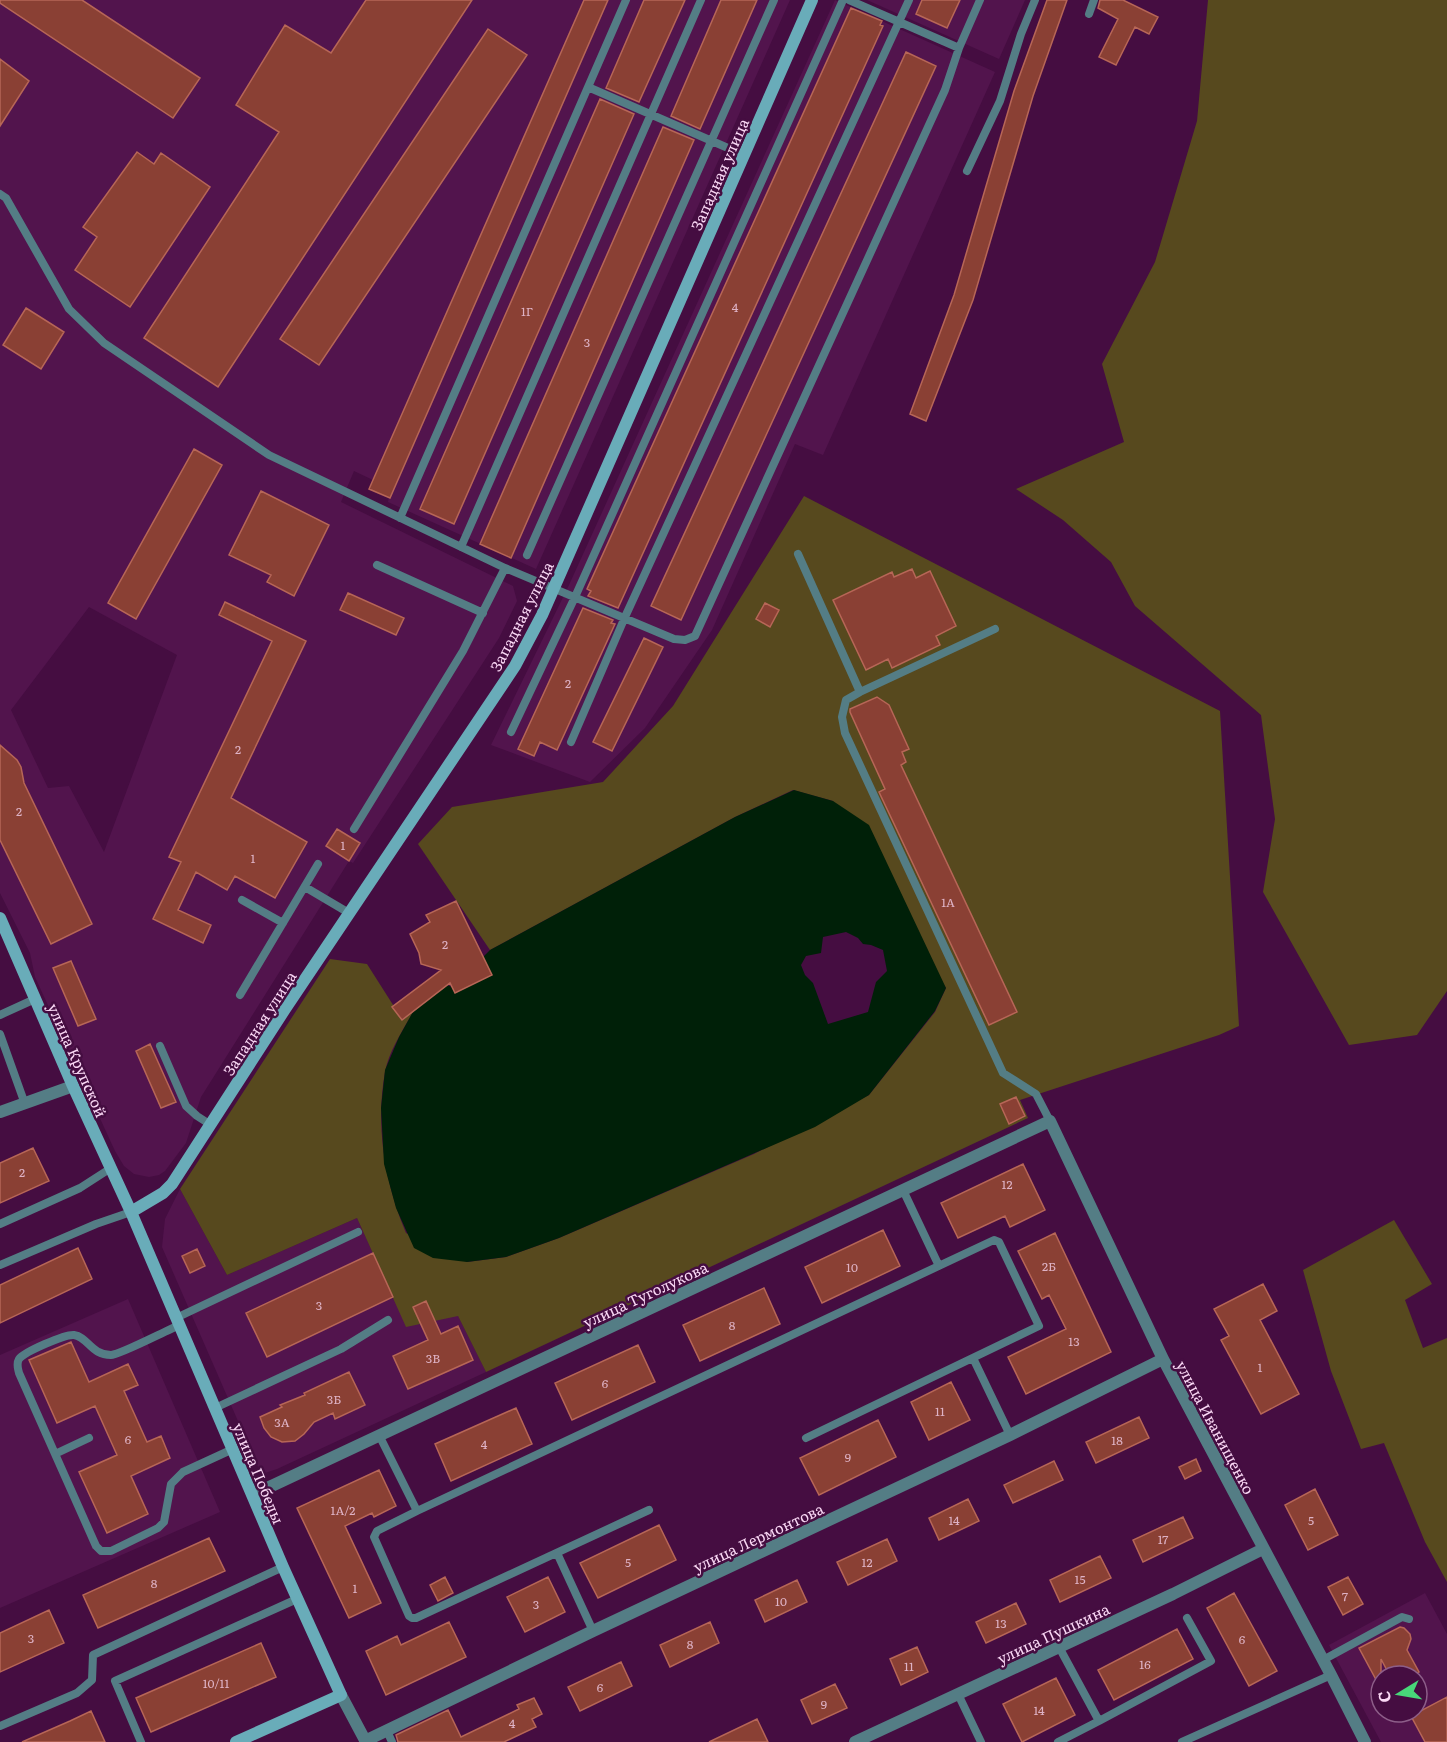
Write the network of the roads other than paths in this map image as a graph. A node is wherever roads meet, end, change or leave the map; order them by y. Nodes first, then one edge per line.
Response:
1 (626, 0) edge
2 (701, 0) edge
3 (774, 0) edge
4 (812, 0) edge
5 (843, 0) edge
6 (849, 0) edge
7 (909, 0) edge
8 (980, 0) edge
9 (1035, 0) edge
10 (1094, 0) edge
11 (1089, 14) dead end
12 (898, 22) junction
13 (959, 48) junction
14 (588, 87) junction
15 (651, 115) junction
16 (711, 141) junction
17 (744, 155) junction
18 (967, 171) dead end
19 (0, 194) edge
20 (400, 518) junction
21 (461, 547) junction
22 (798, 554) dead end
23 (527, 555) dead end
24 (377, 565) dead end
25 (505, 568) junction
26 (553, 588) junction
27 (575, 597) junction
28 (483, 613) junction
29 (625, 617) junction
30 (995, 629) dead end
31 (860, 692) junction
32 (511, 732) dead end
33 (571, 742) dead end
34 (354, 829) dead end
35 (318, 864) dead end
36 (305, 886) junction
37 (242, 900) dead end
38 (349, 913) junction
39 (0, 918) edge
40 (283, 923) junction
41 (240, 995) dead end
42 (35, 999) junction
43 (0, 1014) edge
44 (0, 1034) edge
45 (160, 1046) dead end
46 (73, 1086) junction
47 (25, 1104) junction
48 (0, 1112) edge
49 (1050, 1121) junction
50 (211, 1125) junction
51 (111, 1168) junction
52 (903, 1190) junction
53 (131, 1212) junction
54 (0, 1224) edge
55 (358, 1232) dead end
56 (0, 1265) edge
57 (939, 1266) junction
58 (388, 1320) dead end
59 (178, 1321) junction
60 (973, 1358) junction
61 (1163, 1359) junction
62 (215, 1408) junction
63 (1010, 1434) junction
64 (379, 1435) junction
65 (90, 1438) dead end
66 (806, 1438) dead end
67 (233, 1449) junction
68 (55, 1454) junction
69 (252, 1494) junction
70 (649, 1510) dead end
71 (417, 1511) junction
72 (1263, 1549) junction
73 (557, 1553) junction
74 (283, 1567) junction
75 (297, 1599) junction
76 (1187, 1618) dead end
77 (1409, 1619) dead end
78 (593, 1631) junction
79 (1059, 1647) junction
80 (1323, 1660) junction
81 (1331, 1675) junction
82 (958, 1694) junction
83 (341, 1695) junction
84 (1099, 1721) junction
85 (0, 1726) edge
86 (390, 1736) edge
87 (873, 1738) edge
88 (365, 1741) edge
89 (141, 1742) edge
90 (236, 1742) edge
91 (855, 1742) edge
92 (981, 1742) edge
93 (1058, 1742) edge
94 (1182, 1742) edge
95 (1365, 1742) edge

1 - 14 lane
2 - 15 lane
3 - 16 lane
4 - 17 street, Западная улица
5 - 27 lane
6 - 12 lane
7 - 12 lane
8 - 13 lane
9 - 18 lane
10 - 11 lane
12 - 13 lane
12 - 29 lane
13 - 29 lane
14 - 15 lane
14 - 20 lane
15 - 16 lane
15 - 21 lane
16 - 17 lane
16 - 23 lane
17 - 26 street, Западная улица
19 - 20 lane
20 - 21 lane
21 - 25 lane
22 - 31 lane
24 - 28 lane
25 - 26 lane
25 - 28 lane
26 - 27 lane
26 - 38 street, Западная улица
27 - 29 lane
27 - 32 lane
28 - 34 lane
29 - 33 lane
30 - 31 lane
31 - 49 lane
35 - 36 lane
36 - 38 lane
36 - 40 lane
37 - 40 lane
38 - 50 street, Западная улица
39 - 42 street, улица Крупской
40 - 41 lane
42 - 43 lane
42 - 46 street, улица Крупской
44 - 47 lane
45 - 50 lane
46 - 47 street
46 - 51 street, улица Крупской
47 - 48 street
49 - 52 street, улица Туголукова
49 - 61 street, улица Иванищенко
50 - 53 street, Западная улица
51 - 53 street, улица Крупской
51 - 54 lane
52 - 57 lane
52 - 64 street, улица Туголукова
53 - 56 lane
53 - 59 street, улица Победы
55 - 59 lane
57 - 60 lane
57 - 71 lane
58 - 62 lane
59 - 62 street, улица Победы
59 - 68 lane
60 - 63 lane
60 - 66 lane
61 - 63 street, улица Лермонтова
61 - 72 street, улица Иванищенко
62 - 67 street, улица Победы
63 - 78 street, улица Лермонтова
64 - 69 street, улица Туголукова
64 - 71 lane
65 - 68 lane
67 - 68 lane
67 - 69 street, улица Победы
69 - 74 street, улица Победы
70 - 73 lane
71 - 73 lane
72 - 79 street, улица Пушкина
72 - 80 street, улица Иванищенко
73 - 78 lane
74 - 75 street, улица Победы
74 - 85 lane
75 - 83 street, улица Победы
75 - 89 lane
76 - 84 lane
77 - 80 lane
78 - 86 street, улица Лермонтова
79 - 82 street, улица Пушкина
79 - 84 lane
80 - 81 street, улица Иванищенко
81 - 94 lane
81 - 95 street, улица Иванищенко
82 - 87 street, улица Пушкина
82 - 92 lane
83 - 88 street, улица Победы
83 - 90 street
84 - 93 lane
86 - 88 street, улица Лермонтова
87 - 91 street, улица Пушкина

